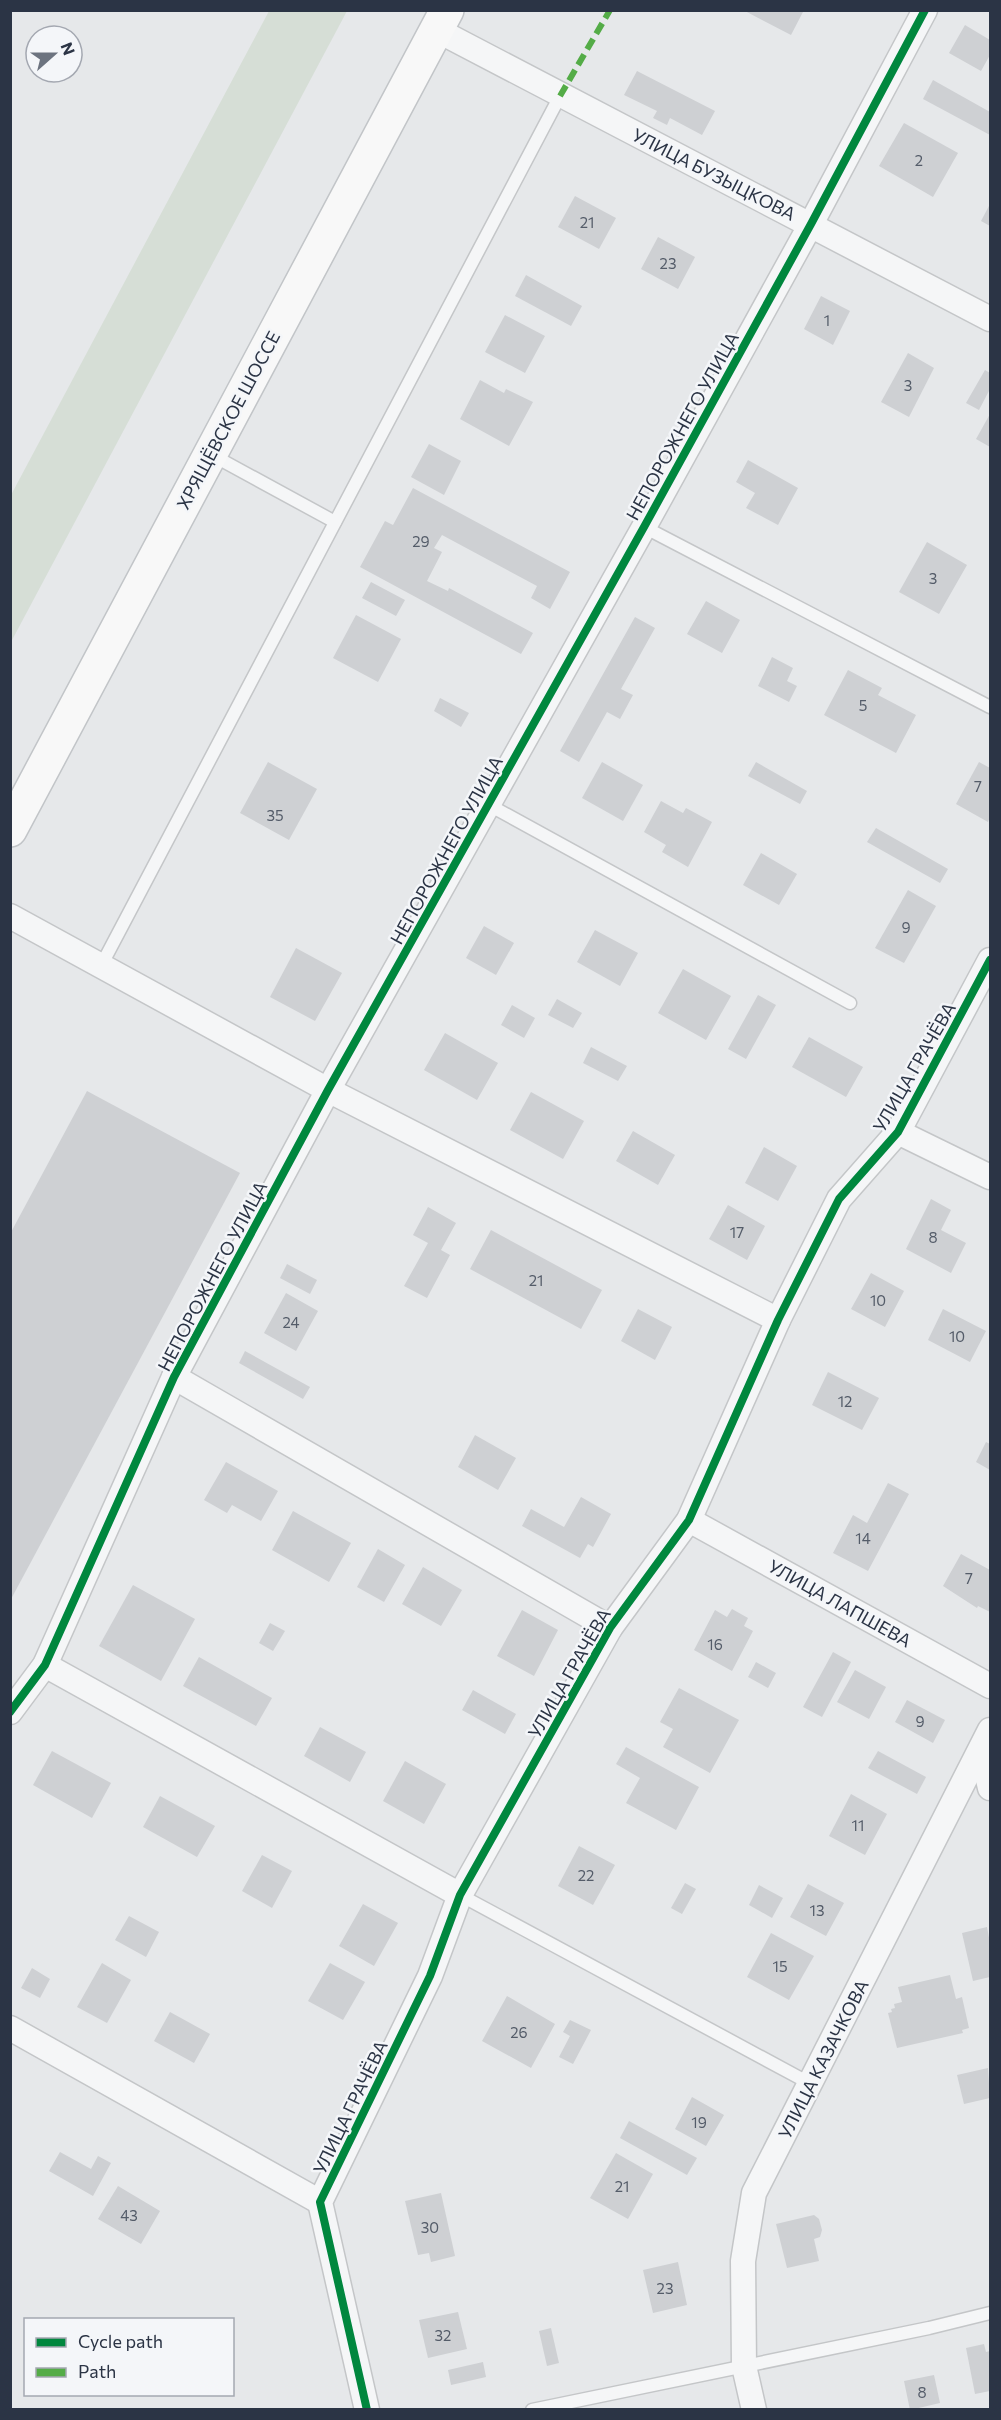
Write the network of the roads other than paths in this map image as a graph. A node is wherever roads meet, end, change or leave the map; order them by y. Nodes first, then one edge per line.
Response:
1 (925, 10) edge
2 (442, 20) edge
3 (560, 96) junction
4 (811, 224) junction
5 (990, 319) edge
6 (210, 454) junction
7 (335, 522) junction
8 (644, 527) junction
9 (990, 707) edge
10 (489, 805) junction
11 (10, 830) edge
12 (10, 916) edge
13 (990, 960) edge
14 (102, 964) junction
15 (850, 1003) dead end
16 (328, 1090) junction
17 (898, 1132) junction
18 (990, 1177) edge
19 (778, 1320) junction
20 (174, 1377) junction
21 (689, 1520) junction
22 (610, 1628) junction
23 (45, 1665) junction
24 (990, 1686) edge
25 (10, 1712) edge
26 (986, 1739) edge
27 (990, 1788) edge
28 (460, 1895) junction
29 (10, 2028) edge
30 (811, 2084) junction
31 (320, 2202) junction
32 (990, 2313) edge
33 (744, 2366) junction
34 (367, 2409) edge
35 (532, 2409) edge
36 (753, 2409) edge

1 - 4 street, НЕПОРОЖНЕГО УЛИЦА
2 - 3 street, УЛИЦА БУЗЫЦКОВА
2 - 6 main road, ХРЯЩЁВСКОЕ ШОССЕ
3 - 4 street, УЛИЦА БУЗЫЦКОВА
3 - 7 lane
4 - 5 street, УЛИЦА БУЗЫЦКОВА
4 - 8 street, НЕПОРОЖНЕГО УЛИЦА
6 - 7 lane
6 - 11 main road, ХРЯЩЁВСКОЕ ШОССЕ
7 - 14 lane
8 - 9 lane
8 - 10 street, НЕПОРОЖНЕГО УЛИЦА
10 - 15 lane
10 - 16 street, НЕПОРОЖНЕГО УЛИЦА
12 - 14 street
13 - 17 street, УЛИЦА ГРАЧЁВА
14 - 16 street
16 - 19 street
16 - 20 street, НЕПОРОЖНЕГО УЛИЦА
17 - 18 street
17 - 19 street, УЛИЦА ГРАЧЁВА
19 - 21 street, УЛИЦА ГРАЧЁВА
20 - 22 street
20 - 23 street, НЕПОРОЖНЕГО УЛИЦА
21 - 22 street, УЛИЦА ГРАЧЁВА
21 - 24 street, УЛИЦА ЛАПШЕВА
22 - 28 street, УЛИЦА ГРАЧЁВА
23 - 25 street, НЕПОРОЖНЕГО УЛИЦА
23 - 28 street
26 - 27 street
26 - 30 street, УЛИЦА КАЗАЧКОВА
28 - 30 lane
28 - 31 street, УЛИЦА ГРАЧЁВА
29 - 31 street
30 - 33 street, УЛИЦА КАЗАЧКОВА
31 - 34 street, УЛИЦА ГРАЧЁВА
32 - 33 lane
33 - 35 lane
33 - 36 street, УЛИЦА КАЗАЧКОВА

